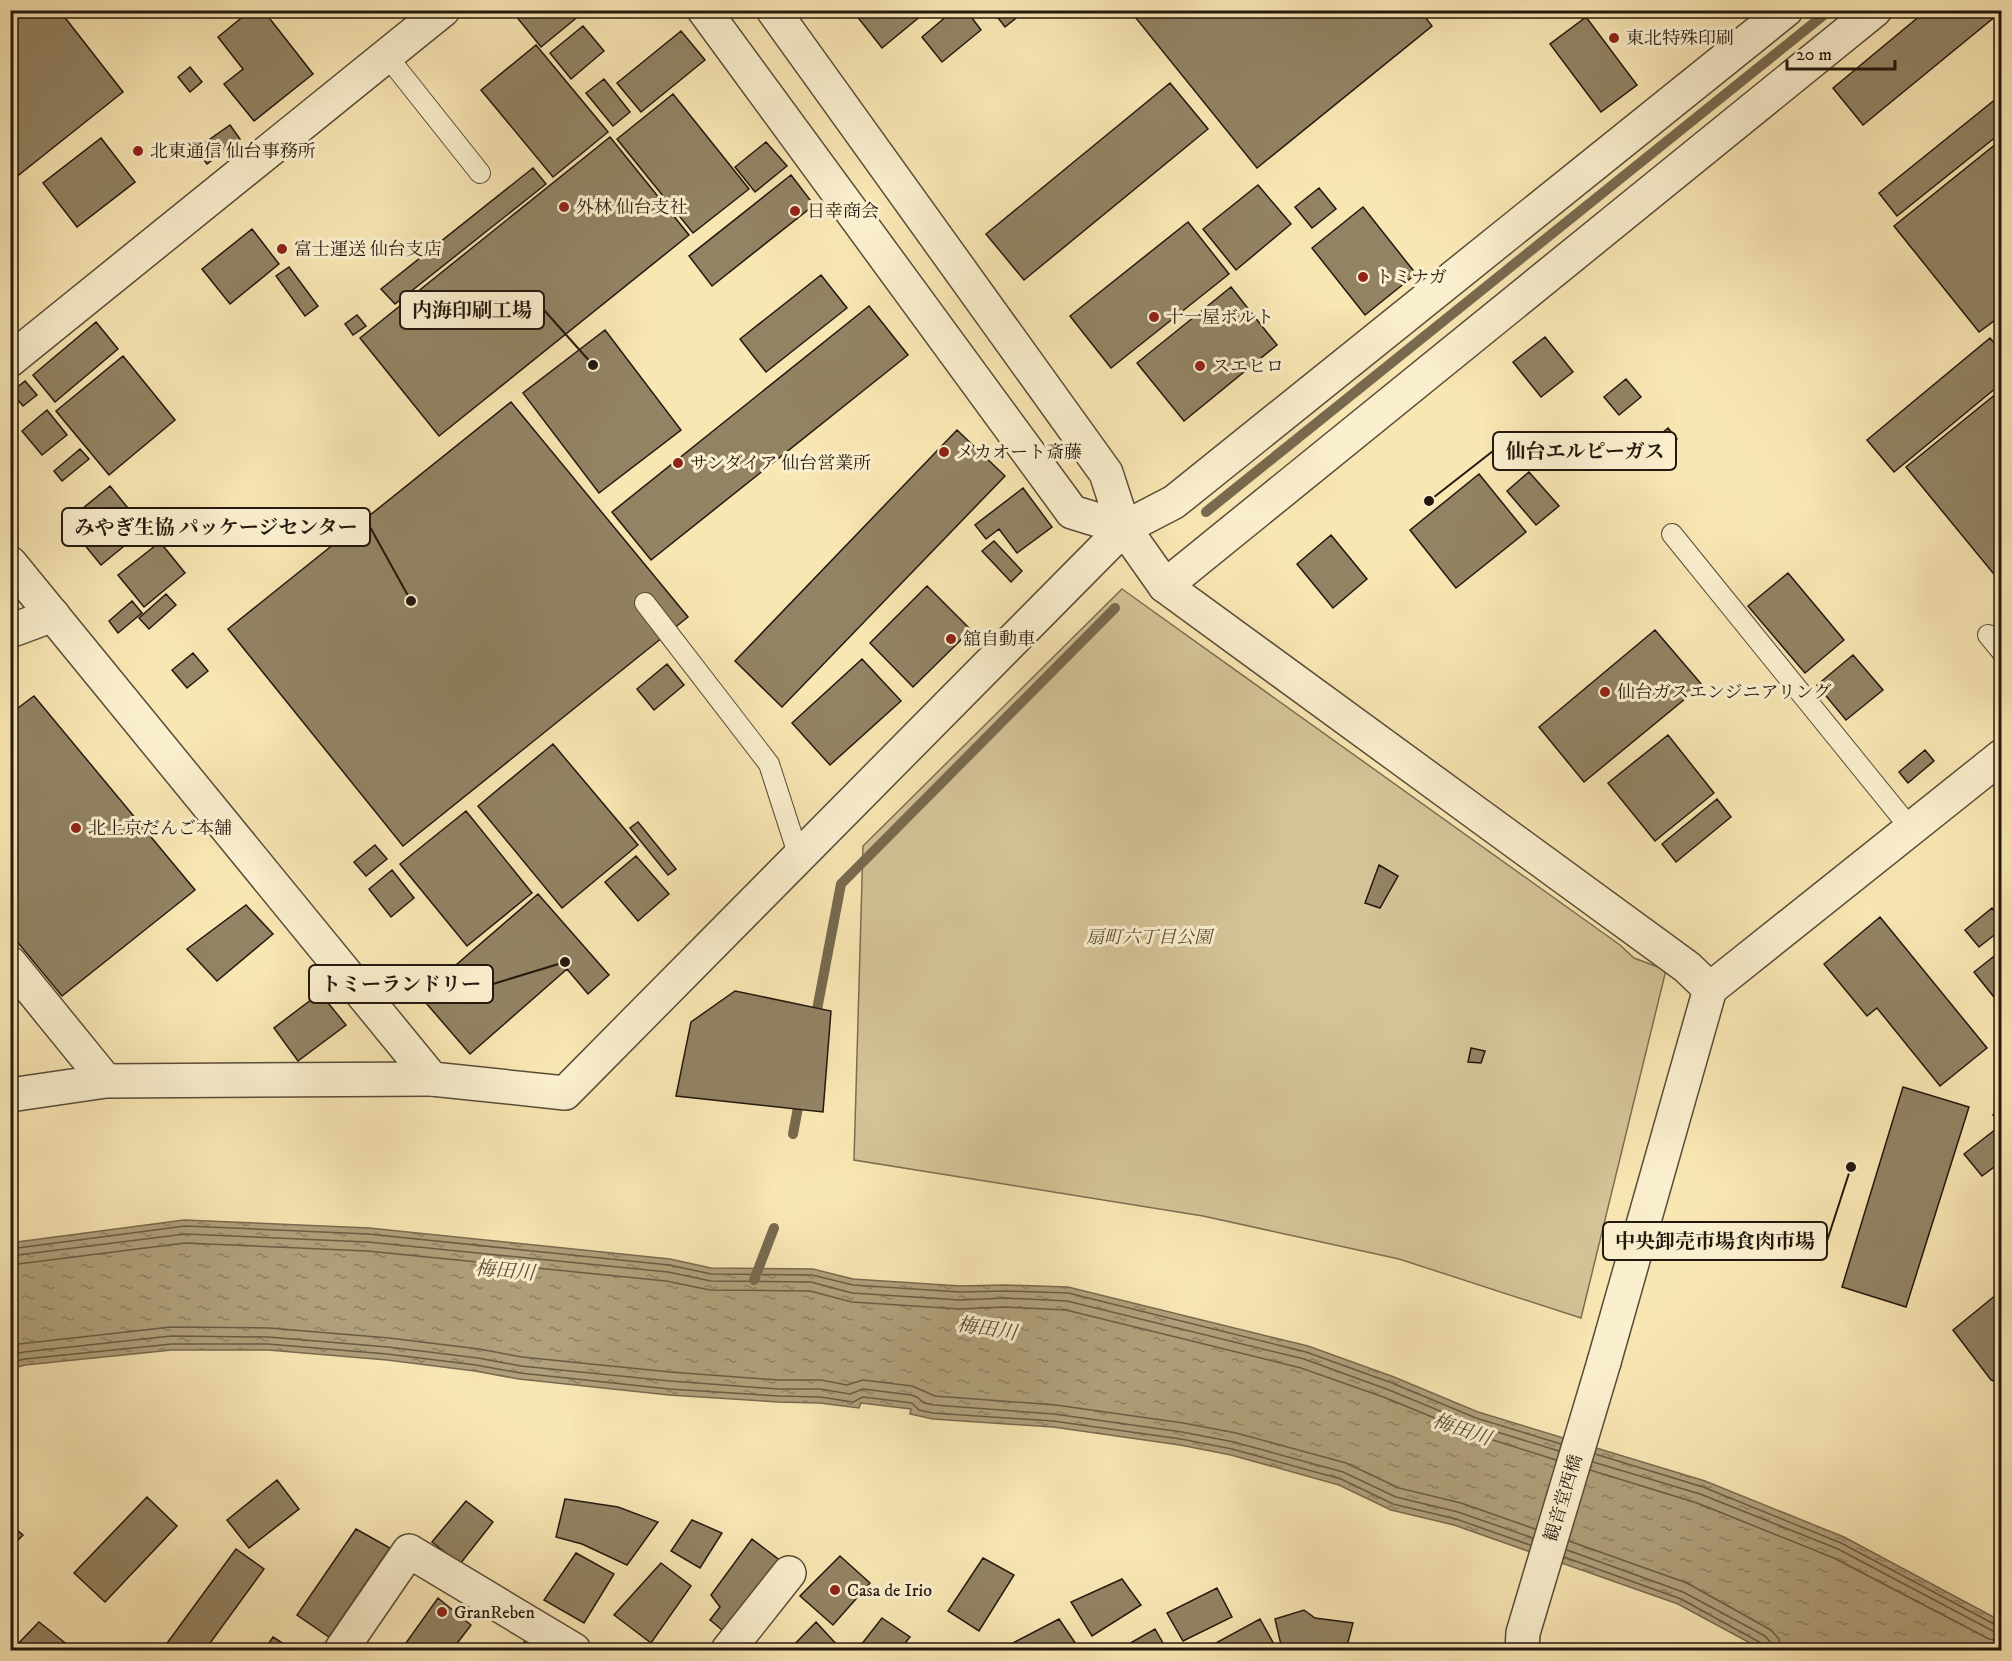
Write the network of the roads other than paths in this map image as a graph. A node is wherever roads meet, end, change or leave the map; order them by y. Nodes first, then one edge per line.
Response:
1 (443, 10) edge
2 (704, 10) edge
3 (773, 10) edge
4 (1786, 10) edge
5 (1875, 10) edge
6 (387, 56) junction
7 (480, 173) dead end
8 (10, 360) edge
9 (1124, 528) junction
10 (1672, 534) dead end
11 (10, 563) edge
12 (1165, 586) junction
13 (645, 603) dead end
14 (53, 615) junction
15 (10, 631) edge
16 (1988, 635) dead end
17 (2001, 652) edge
18 (2001, 756) edge
19 (1911, 829) junction
20 (799, 857) junction
21 (10, 963) edge
22 (1710, 989) junction
23 (432, 1079) junction
24 (106, 1081) junction
25 (10, 1095) edge
26 (789, 1573) dead end
27 (1523, 1642) edge
28 (341, 1650) edge
29 (574, 1650) edge
30 (728, 1650) edge

1 - 6 street
2 - 9 street
3 - 9 street
4 - 9 street
5 - 12 street
6 - 7 lane
6 - 8 street
9 - 12 street
9 - 20 street
10 - 19 lane
11 - 14 street
12 - 22 street
13 - 20 lane
14 - 15 street
14 - 23 street
16 - 17 lane
18 - 19 street
19 - 22 street
20 - 23 street
21 - 24 street
22 - 27 street, 観音堂西橋
23 - 24 street
24 - 25 street
26 - 30 street
28 - 29 street

